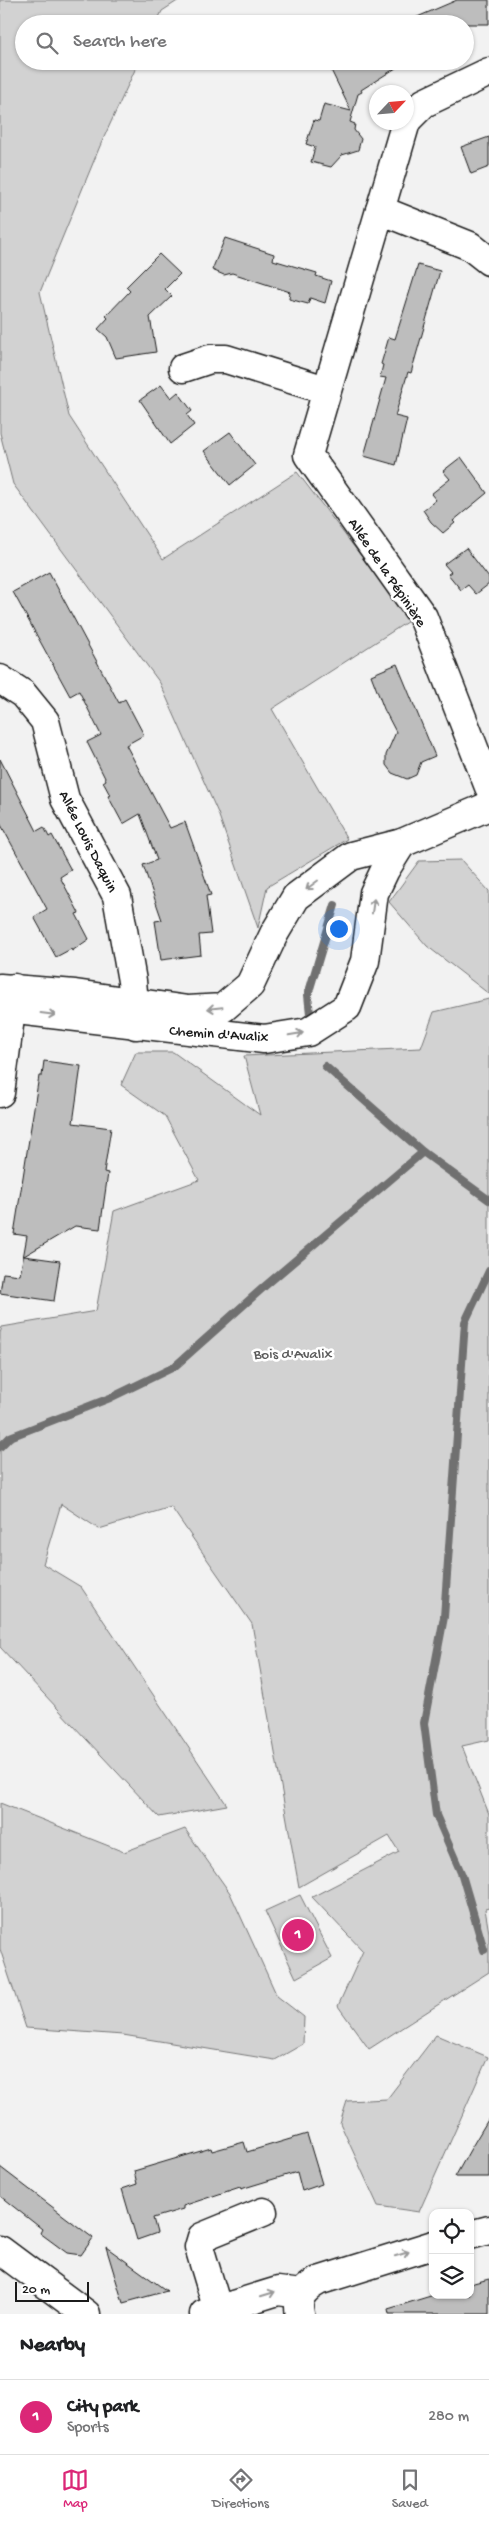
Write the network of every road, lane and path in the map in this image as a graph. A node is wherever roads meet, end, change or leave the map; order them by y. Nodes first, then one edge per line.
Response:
1 (489, 72) edge
2 (414, 114) edge
3 (404, 130) edge
4 (380, 210) junction
5 (489, 261) edge
6 (183, 368) dead end
7 (326, 390) junction
8 (0, 679) edge
9 (489, 787) edge
10 (489, 806) edge
11 (402, 843) junction
12 (6, 998) edge
13 (135, 1014) junction
14 (0, 1093) edge
15 (264, 2212) dead end
16 (489, 2230) edge
17 (474, 2234) edge
18 (429, 2246) edge
19 (0, 2250) edge
20 (301, 2304) edge
21 (211, 2312) edge
22 (86, 2314) edge

1 - 2 street, Allée de la Pépinière
3 - 4 street, Allée de la Pépinière
4 - 5 street
4 - 7 street, Allée de la Pépinière
6 - 7 street
7 - 9 street, Allée de la Pépinière
8 - 13 street, Allée Louis Daquin
10 - 11 street, Chemin d'Avalix
11 -> 13 street, Chemin d'Avalix
13 -> 11 street, Chemin d'Avalix
12 - 13 street, Chemin d'Avalix
12 - 14 street
15 - 21 street
16 - 17 street
20 -> 18 street
19 - 22 street
21 -> 20 street

